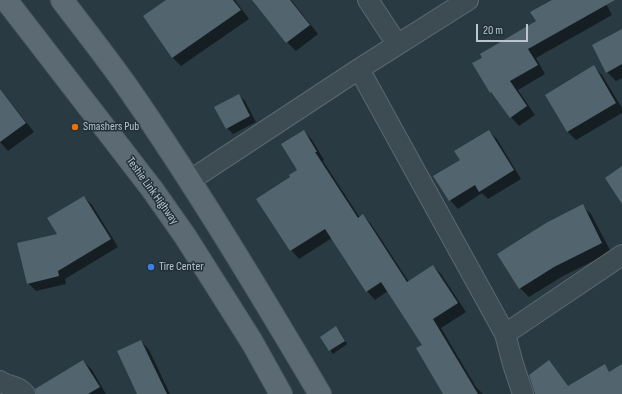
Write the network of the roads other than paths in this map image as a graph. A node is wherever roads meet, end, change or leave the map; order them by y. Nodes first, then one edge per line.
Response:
1 (6, 0) edge
2 (62, 0) edge
3 (368, 0) edge
4 (468, 0) edge
5 (397, 44) junction
6 (359, 69) junction
7 (189, 181) junction
8 (622, 255) edge
9 (505, 334) junction
10 (0, 381) edge
11 (25, 394) edge
12 (281, 394) edge
13 (320, 394) edge
14 (523, 394) edge

1 - 12 main road, Teshie Link Highway
2 - 7 main road
3 - 5 street
4 - 5 street
5 - 6 street
6 - 7 street
6 - 9 street
7 - 13 main road
8 - 9 street
9 - 14 street
10 - 11 street

